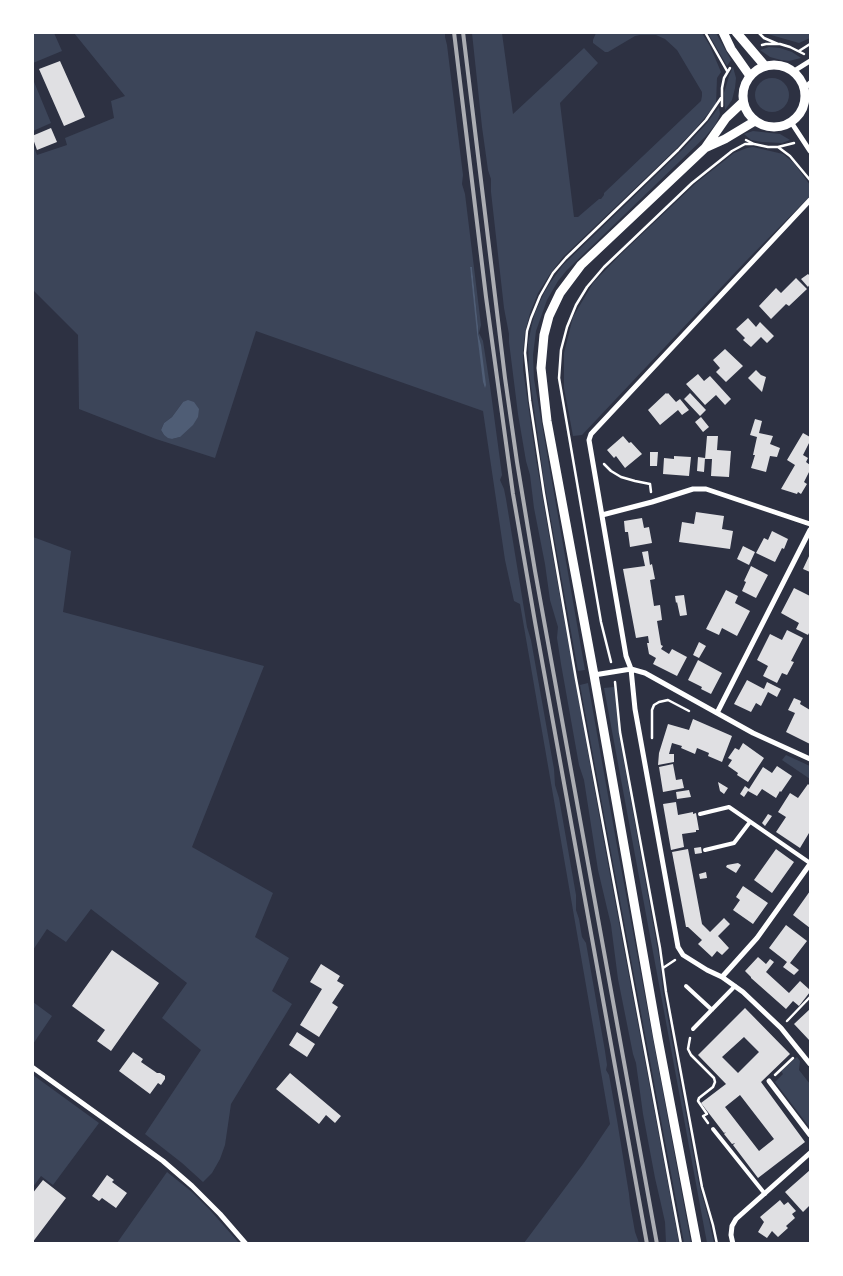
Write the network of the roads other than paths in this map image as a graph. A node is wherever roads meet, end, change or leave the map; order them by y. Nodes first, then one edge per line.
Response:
1 (724, 32) edge
2 (736, 32) edge
3 (810, 61) edge
4 (765, 66) junction
5 (794, 71) junction
6 (750, 76) junction
7 (807, 86) edge
8 (743, 102) junction
9 (755, 121) junction
10 (791, 122) junction
11 (705, 148) junction
12 (810, 151) edge
13 (810, 200) edge
14 (602, 515) junction
15 (810, 524) edge
16 (810, 530) edge
17 (631, 669) junction
18 (594, 675) junction
19 (717, 713) junction
20 (810, 759) edge
21 (700, 814) dead end
22 (750, 822) junction
23 (705, 850) dead end
24 (810, 863) edge
25 (722, 977) junction
26 (686, 986) dead end
27 (735, 986) junction
28 (712, 1010) junction
29 (693, 1029) road end
30 (810, 1064) edge
31 (32, 1067) edge
32 (769, 1081) road end
33 (714, 1129) road end
34 (810, 1135) edge
35 (810, 1153) edge
36 (765, 1194) junction
37 (246, 1244) edge
38 (698, 1244) edge
39 (733, 1244) edge

1 - 6 street
2 - 4 street
3 - 5 street
4 - 5 street
4 - 6 street
5 - 7 street
6 - 8 street
7 - 10 street
8 - 9 street
8 - 11 street
9 - 10 street
9 - 11 street
10 - 12 street
11 - 18 street
13 - 14 street
14 - 15 street
14 - 17 street
16 - 19 street
17 - 18 street
17 - 19 street
17 - 25 street
18 - 38 street
19 - 20 street
21 - 22 lane
22 - 23 lane
22 - 24 lane
24 - 25 street
25 - 27 street
26 - 28 lane
27 - 28 lane
27 - 30 street
28 - 29 lane
31 - 37 street
32 - 34 street
33 - 36 lane
35 - 36 street
36 - 39 street

